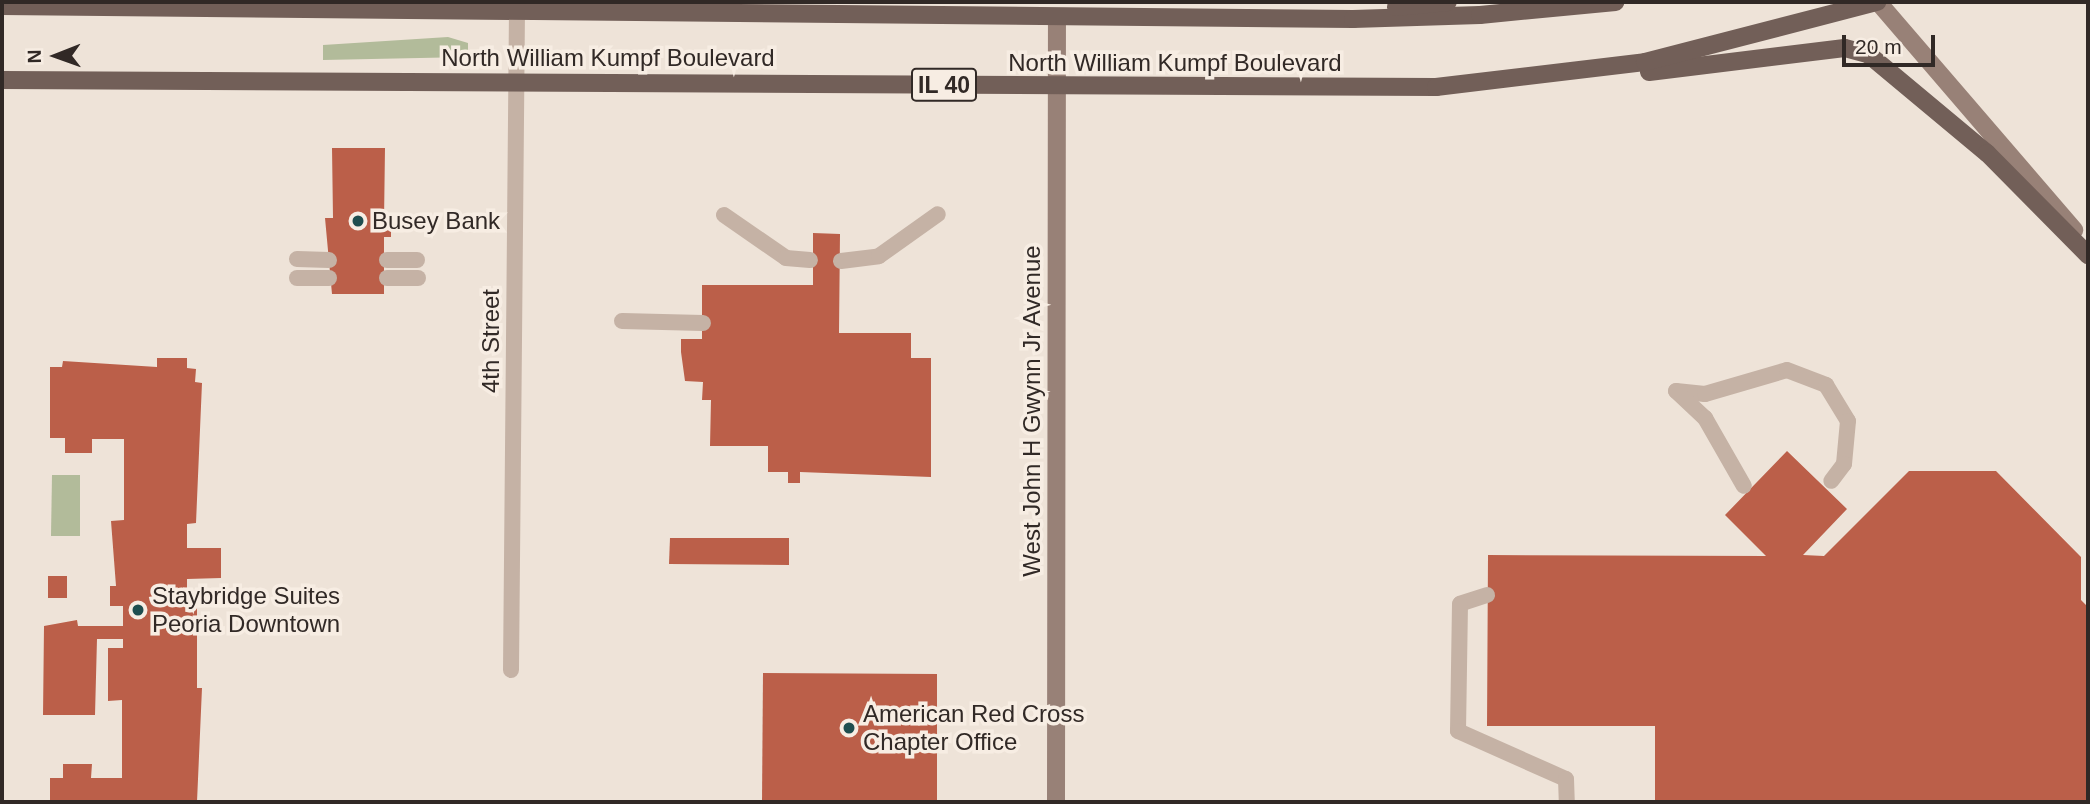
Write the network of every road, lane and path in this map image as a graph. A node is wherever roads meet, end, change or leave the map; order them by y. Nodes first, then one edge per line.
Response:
1 (1448, 2) edge
2 (1615, 2) edge
3 (1877, 2) edge
4 (2, 6) edge
5 (517, 12) junction
6 (1057, 19) junction
7 (1231, 19) junction
8 (2, 80) edge
9 (516, 82) junction
10 (1057, 87) junction
11 (1349, 89) junction
12 (938, 214) dead end
13 (724, 215) dead end
14 (2088, 250) edge
15 (2088, 255) edge
16 (297, 260) dead end
17 (329, 260) dead end
18 (387, 260) dead end
19 (417, 260) dead end
20 (810, 260) dead end
21 (841, 261) dead end
22 (297, 278) dead end
23 (329, 278) dead end
24 (387, 278) dead end
25 (418, 278) dead end
26 (622, 321) dead end
27 (703, 323) dead end
28 (1831, 481) dead end
29 (1744, 486) dead end
30 (1488, 595) dead end
31 (511, 670) dead end
32 (1056, 802) edge
33 (1567, 802) edge

1 - 7 main road
2 - 7 main road, North William Kumpf Boulevard
3 - 11 main road, North William Kumpf Boulevard / IL 40
3 - 14 street
4 - 5 main road, North William Kumpf Boulevard
5 - 6 main road, North William Kumpf Boulevard
5 - 9 lane, 4th Street
6 - 7 main road, North William Kumpf Boulevard
6 - 10 street, West John H Gwynn Jr Avenue
8 - 9 main road, North William Kumpf Boulevard / IL 40
9 - 10 main road, North William Kumpf Boulevard / IL 40
9 - 31 lane, 4th Street
10 - 11 main road, North William Kumpf Boulevard / IL 40
10 - 32 street, West John H Gwynn Jr Avenue
11 - 15 main road
12 - 21 lane
13 - 20 lane
16 - 17 lane
18 - 19 lane
22 - 23 lane
24 - 25 lane
26 - 27 lane
28 - 29 lane
30 - 33 lane

